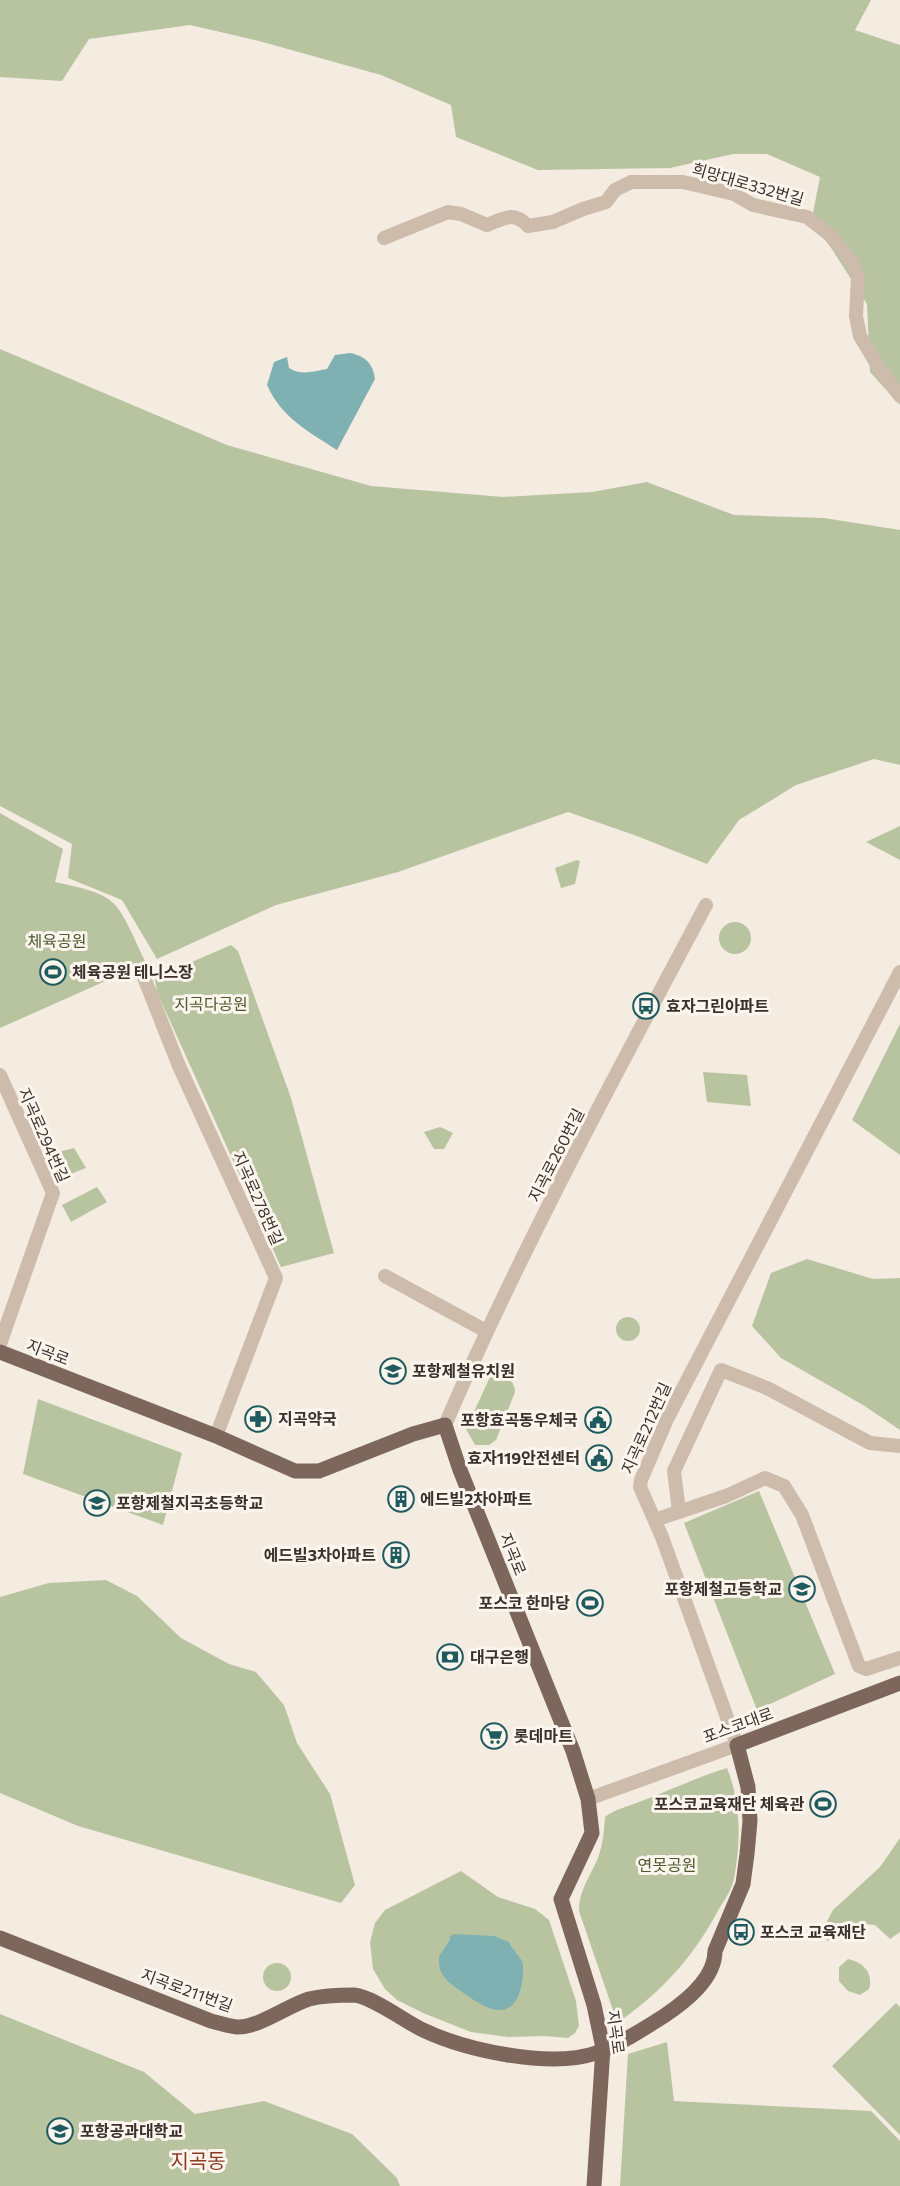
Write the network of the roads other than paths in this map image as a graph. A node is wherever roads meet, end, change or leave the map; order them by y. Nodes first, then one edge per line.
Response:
1 (384, 238) dead end
2 (900, 396) edge
3 (706, 905) dead end
4 (900, 972) edge
5 (142, 975) dead end
6 (0, 1075) edge
7 (386, 1276) dead end
8 (486, 1331) junction
9 (0, 1344) edge
10 (0, 1352) edge
11 (445, 1425) junction
12 (216, 1436) junction
13 (900, 1446) edge
14 (679, 1511) junction
15 (655, 1520) junction
16 (900, 1658) edge
17 (900, 1683) edge
18 (737, 1745) junction
19 (588, 1799) junction
20 (0, 1938) edge
21 (603, 2048) junction
22 (594, 2186) edge

1 - 2 street, 희망대로332번길
3 - 8 street, 지곡로260번길
4 - 15 street, 지곡로212번길
5 - 12 street, 지곡로278번길
6 - 9 street, 지곡로294번길
7 - 8 street
8 - 11 street, 지곡로260번길
10 - 12 main road, 지곡로
11 - 12 main road, 지곡로
11 - 19 main road, 지곡로
13 - 14 street
14 - 15 street
14 - 16 street
15 - 18 street, 지곡로212번길
17 - 18 main road, 포스코대로
18 - 19 street, 포스코대로
18 - 21 main road, 지곡로212번길
19 - 21 main road, 지곡로
20 - 21 main road, 지곡로211번길
21 - 22 main road, 지곡로

